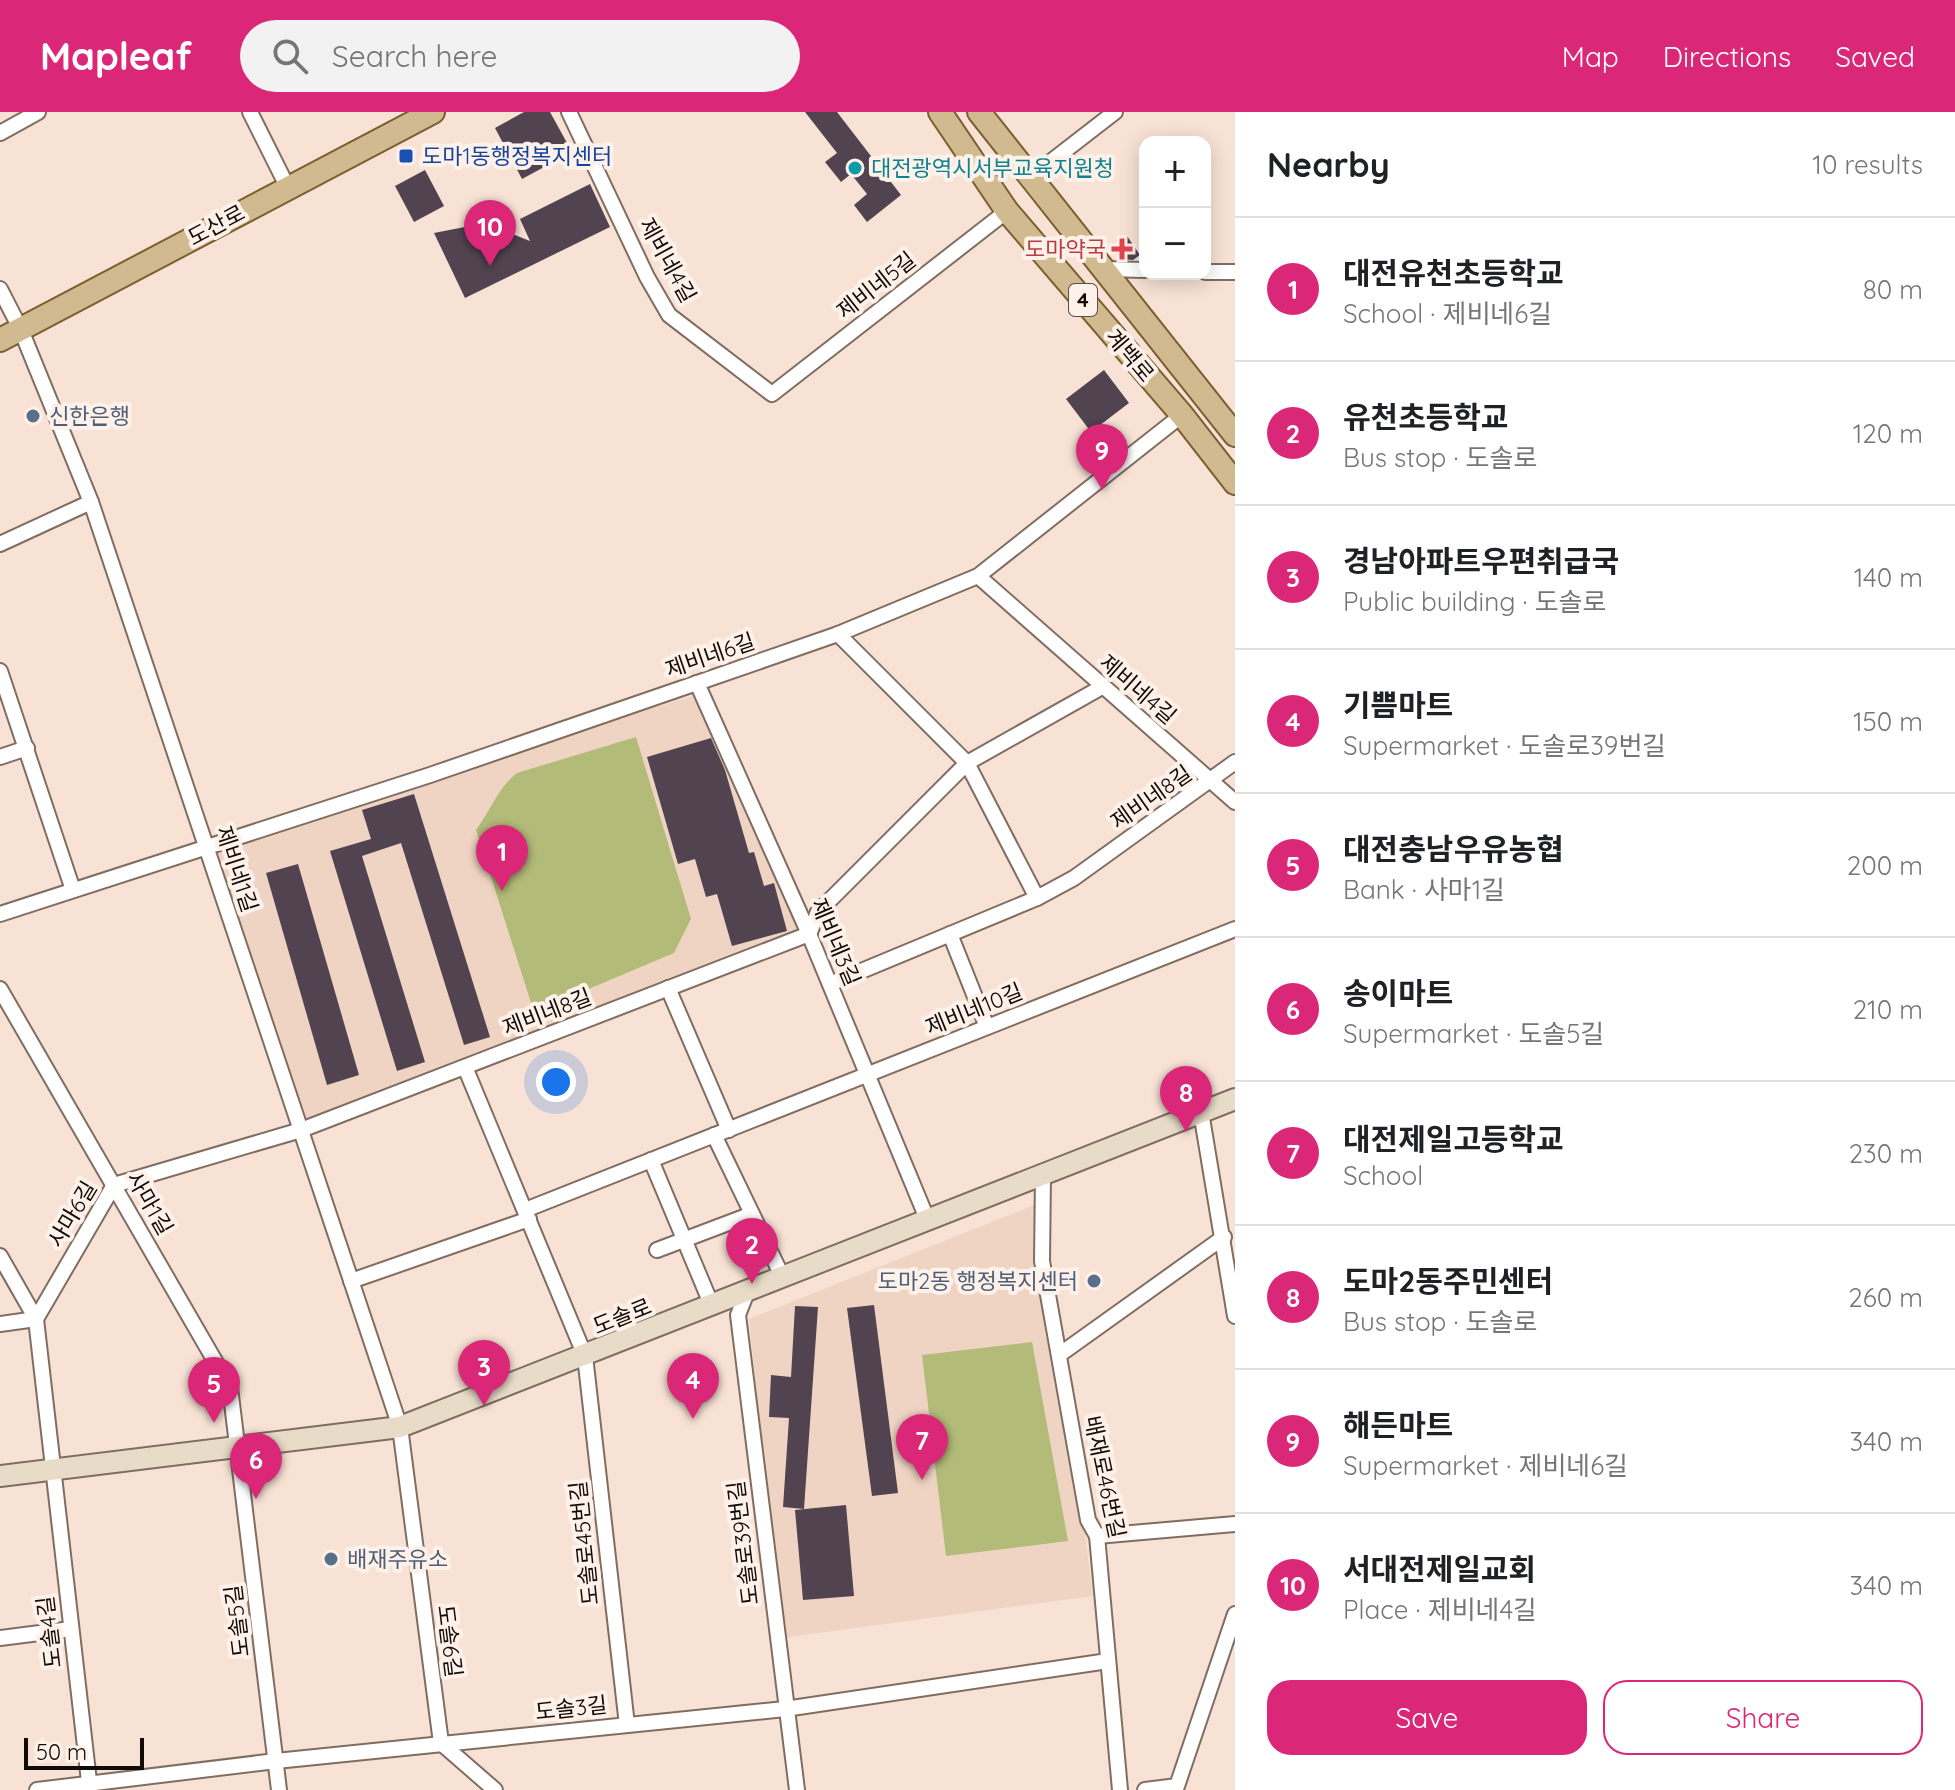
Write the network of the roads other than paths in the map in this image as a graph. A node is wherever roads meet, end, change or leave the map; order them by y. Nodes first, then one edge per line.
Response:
1 (38, 112) edge
2 (250, 112) edge
3 (569, 112) edge
4 (940, 112) edge
5 (979, 112) edge
6 (1115, 112) edge
7 (421, 115) edge
8 (0, 133) edge
9 (1031, 177) junction
10 (288, 188) junction
11 (1007, 211) junction
12 (1103, 269) junction
13 (1139, 270) edge
14 (1211, 272) edge
15 (1235, 272) edge
16 (0, 289) edge
17 (21, 330) junction
18 (0, 340) edge
19 (772, 394) joint
20 (1182, 415) junction
21 (1235, 435) edge
22 (1235, 483) edge
23 (91, 502) junction
24 (0, 544) edge
25 (978, 576) junction
26 (838, 634) junction
27 (0, 671) edge
28 (697, 683) junction
29 (1102, 687) junction
30 (27, 748) junction
31 (0, 757) edge
32 (1235, 762) edge
33 (967, 763) junction
34 (1212, 782) junction
35 (1235, 802) edge
36 (206, 846) junction
37 (73, 890) junction
38 (1037, 898) junction
39 (0, 914) edge
40 (1235, 929) edge
41 (809, 934) junction
42 (950, 934) junction
43 (830, 984) junction
44 (668, 988) junction
45 (0, 989) edge
46 (987, 1027) junction
47 (465, 1067) junction
48 (867, 1075) junction
49 (1235, 1099) edge
50 (1201, 1112) junction
51 (301, 1130) junction
52 (721, 1132) junction
53 (651, 1160) junction
54 (1043, 1175) junction
55 (114, 1185) junction
56 (752, 1214) junction
57 (527, 1215) junction
58 (928, 1221) junction
59 (1224, 1237) junction
60 (683, 1240) junction
61 (657, 1250) dead end
62 (0, 1256) edge
63 (783, 1278) junction
64 (351, 1281) junction
65 (747, 1292) junction
66 (712, 1306) junction
67 (1235, 1316) edge
68 (36, 1319) junction
69 (0, 1324) edge
70 (1059, 1355) junction
71 (585, 1356) junction
72 (400, 1427) junction
73 (238, 1447) junction
74 (53, 1470) junction
75 (0, 1476) edge
76 (1235, 1524) edge
77 (1097, 1536) junction
78 (1235, 1614) edge
79 (71, 1629) junction
80 (0, 1638) edge
81 (1108, 1661) junction
82 (785, 1709) junction
83 (627, 1725) junction
84 (441, 1743) junction
85 (276, 1761) junction
86 (90, 1787) edge
87 (37, 1790) edge
88 (279, 1790) edge
89 (495, 1790) edge
90 (797, 1790) edge
91 (1120, 1790) edge
92 (1145, 1790) edge

1 - 8 street
2 - 10 street
3 - 19 street, 제비네4길
4 - 11 main road, 계백로 / 4
5 - 9 main road, 계백로 / 4
6 - 9 street
7 - 10 main road, 도산로
9 - 12 main road, 계백로 / 4
10 - 17 main road, 도산로
11 - 19 street, 제비네5길
11 - 20 main road, 계백로 / 4
12 - 13 street
12 - 21 main road, 계백로 / 4
14 - 15 street
16 - 17 street, 제비네1길
17 - 18 main road, 도산로
17 - 23 street, 제비네1길
20 - 22 main road, 계백로 / 4
20 - 25 street, 제비네6길
23 - 24 street
23 - 36 street, 제비네1길
25 - 26 street, 제비네6길
25 - 29 street, 제비네4길
26 - 28 street, 제비네6길
26 - 33 street
27 - 30 street
28 - 36 street, 제비네6길
28 - 41 street, 제비네3길
29 - 33 street
29 - 34 street, 제비네4길
30 - 31 street
30 - 37 street
32 - 34 street, 제비네8길
33 - 38 street
33 - 41 street
34 - 35 street, 제비네4길
34 - 38 street, 제비네8길
36 - 37 street, 제비네6길
36 - 51 street, 제비네1길
37 - 39 street, 제비네6길
38 - 42 street, 제비네8길
40 - 46 street, 제비네10길
41 - 43 street, 제비네3길
41 - 44 street, 제비네8길
42 - 43 street, 제비네8길
42 - 46 street
43 - 48 street, 제비네3길
44 - 47 street, 제비네8길
44 - 52 street
45 - 55 street, 사마1길
46 - 48 street, 제비네10길
47 - 51 street, 제비네8길
47 - 57 street
48 - 52 street, 제비네10길
48 - 58 street, 제비네3길
49 - 50 street, 도솔로
50 - 54 street, 도솔로
50 - 59 street
51 - 55 street, 사마6길
51 - 64 street, 제비네1길
52 - 53 street, 제비네10길
52 - 56 street
53 - 57 street, 제비네10길
53 - 60 street
54 - 58 street, 도솔로
54 - 70 street, 배재로46번길
55 - 68 street, 사마6길
55 - 73 street, 사마1길
56 - 60 street
56 - 63 street
57 - 64 street, 제비네10길
57 - 71 street
58 - 63 street, 도솔로
59 - 67 street
59 - 70 street
60 - 61 street
60 - 66 street
62 - 68 street
63 - 65 street, 도솔로
64 - 72 street, 제비네1길
65 - 66 street, 도솔로
65 - 82 street, 도솔로39번길
66 - 71 street, 도솔로
68 - 69 street
68 - 74 street, 도솔4길
70 - 77 street, 배재로46번길
71 - 72 street, 도솔로
71 - 83 street, 도솔로45번길
72 - 73 street, 도솔로
72 - 84 street, 도솔6길
73 - 74 street, 도솔로
73 - 85 street, 도솔5길
74 - 75 street, 도솔로
74 - 79 street, 도솔4길
76 - 77 street
77 - 81 street, 배재로46번길
78 - 92 street
79 - 80 street
79 - 86 street, 도솔4길
81 - 82 street, 도솔3길
81 - 91 street, 배재로46번길
82 - 83 street, 도솔3길
82 - 90 street, 도솔로39번길
83 - 84 street, 도솔3길
84 - 85 street, 도솔3길
84 - 89 street
85 - 86 street, 도솔3길
85 - 88 street, 도솔5길
86 - 87 street, 도솔3길

